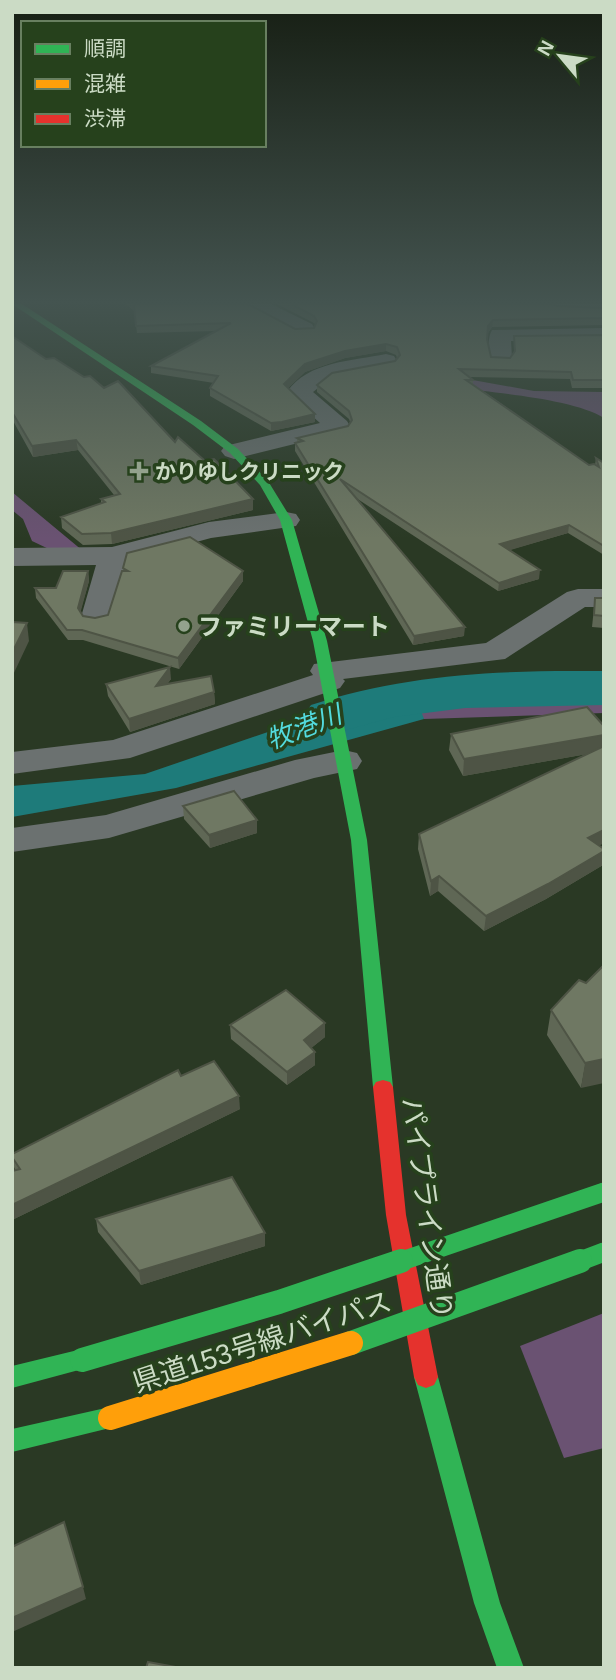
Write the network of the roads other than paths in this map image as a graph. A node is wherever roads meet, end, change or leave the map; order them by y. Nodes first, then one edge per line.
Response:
1 (110, 382) edge
2 (131, 382) edge
3 (311, 382) edge
4 (144, 391) junction
5 (234, 451) junction
6 (286, 520) junction
7 (12, 534) edge
8 (12, 549) edge
9 (113, 556) junction
10 (12, 557) edge
11 (604, 598) edge
12 (96, 617) edge
13 (328, 680) junction
14 (343, 753) junction
15 (12, 763) edge
16 (12, 840) edge
17 (604, 1192) edge
18 (604, 1252) edge
19 (12, 1377) edge
20 (12, 1441) edge
21 (512, 1668) edge

1 - 4 main road
2 - 4 main road
3 - 5 street
4 - 5 main road
5 - 6 main road
6 - 9 street
6 - 13 main road
7 - 8 street
9 - 10 street
9 - 12 street
11 - 13 street
13 - 14 main road, パイプライン通り
13 - 15 street
14 - 16 street
14 - 21 main road, パイプライン通り
17 - 19 main road, 県道153号線バイパス, bridge
18 - 20 main road, 県道153号線バイパス, bridge

